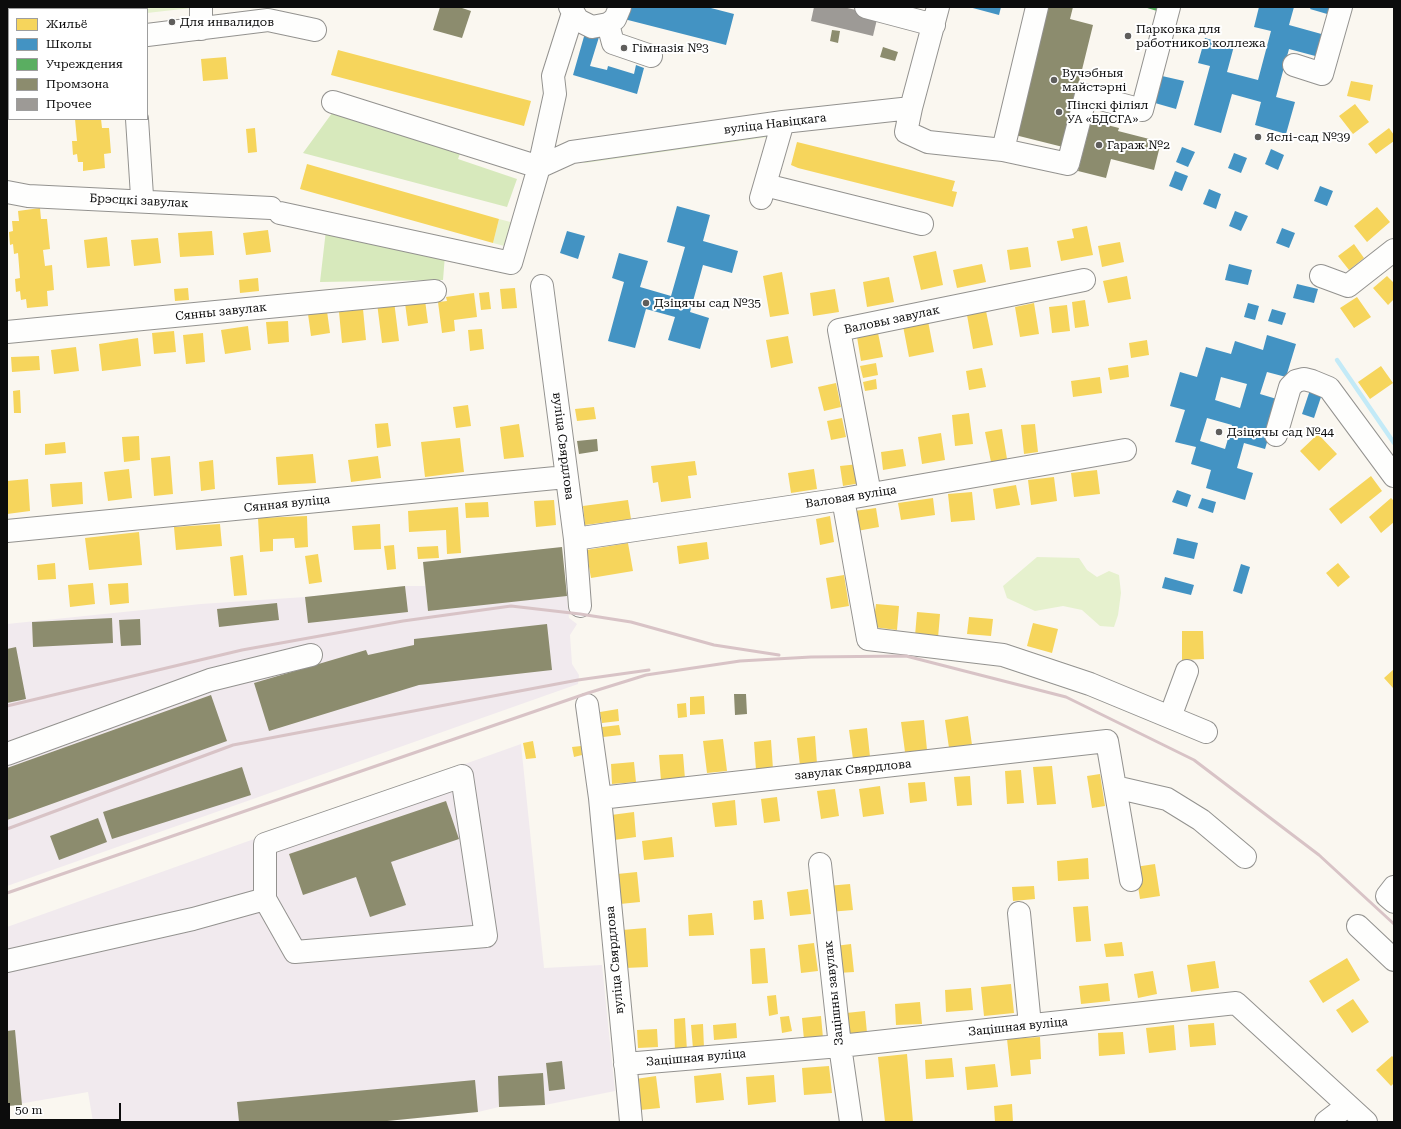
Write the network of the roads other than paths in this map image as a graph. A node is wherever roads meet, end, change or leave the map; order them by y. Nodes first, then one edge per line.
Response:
1 (201, 7) edge
2 (866, 7) edge
3 (1037, 7) edge
4 (1168, 7) edge
5 (1341, 7) edge
6 (572, 10) edge
7 (614, 15) edge
8 (936, 16) edge
9 (201, 28) junction
10 (315, 30) dead end
11 (148, 35) edge
12 (651, 56) dead end
13 (1294, 65) dead end
14 (333, 102) dead end
15 (911, 108) junction
16 (137, 120) edge
17 (782, 122) junction
18 (1002, 150) junction
19 (539, 167) junction
20 (7, 192) edge
21 (142, 196) dead end
22 (922, 224) dead end
23 (1394, 250) edge
24 (1321, 276) dead end
25 (1084, 280) dead end
26 (542, 286) dead end
27 (436, 291) dead end
28 (7, 332) edge
29 (1276, 435) dead end
30 (1125, 450) dead end
31 (1394, 476) edge
32 (566, 477) junction
33 (870, 494) junction
34 (843, 499) junction
35 (7, 531) edge
36 (575, 539) junction
37 (580, 606) dead end
38 (310, 655) dead end
39 (1187, 671) dead end
40 (586, 705) dead end
41 (1170, 717) junction
42 (1206, 732) dead end
43 (7, 754) edge
44 (1115, 787) junction
45 (600, 798) junction
46 (1245, 857) dead end
47 (820, 864) dead end
48 (1131, 880) dead end
49 (265, 898) junction
50 (1019, 913) dead end
51 (1358, 926) dead end
52 (1394, 960) edge
53 (7, 961) edge
54 (1030, 1025) junction
55 (840, 1046) junction
56 (625, 1064) junction
57 (1347, 1106) junction
58 (631, 1122) edge
59 (851, 1122) edge
60 (1326, 1122) edge
61 (1366, 1122) edge

1 - 9 street
2 - 8 street
3 - 18 street
4 - 18 street
5 - 13 street
6 - 7 street
6 - 19 street
7 - 12 street
8 - 15 street
9 - 10 street
9 - 11 street
14 - 19 street
15 - 17 street, вуліца Навіцкага
15 - 18 street
16 - 21 street
17 - 19 street, вуліца Навіцкага
17 - 22 street
19 - 20 street, Брэсцкі завулак
23 - 24 street
25 - 33 street, Валовы завулак
26 - 32 street, вуліца Свярдлова
27 - 28 street, Сянны завулак
29 - 31 street
30 - 33 street, Валовая вуліца
32 - 35 street, Сянная вуліца
32 - 36 street, вуліца Свярдлова
33 - 34 street, Валовая вуліца
34 - 36 street, Валовая вуліца
34 - 41 street
36 - 37 street, вуліца Свярдлова
38 - 43 street
39 - 41 street
40 - 45 street, вуліца Свярдлова
41 - 42 street
44 - 45 street, завулак Свярдлова
44 - 46 street
44 - 48 street
45 - 56 street, вуліца Свярдлова
47 - 55 street, Зацішны завулак
49 - 49 street
49 - 53 street
50 - 54 street
51 - 52 street
54 - 55 street, Зацішная вуліца
54 - 57 street, Зацішная вуліца
55 - 56 street, Зацішная вуліца
55 - 59 street, Зацішны завулак
56 - 58 street, вуліца Свярдлова
57 - 60 street
57 - 61 street, Зацішная вуліца

